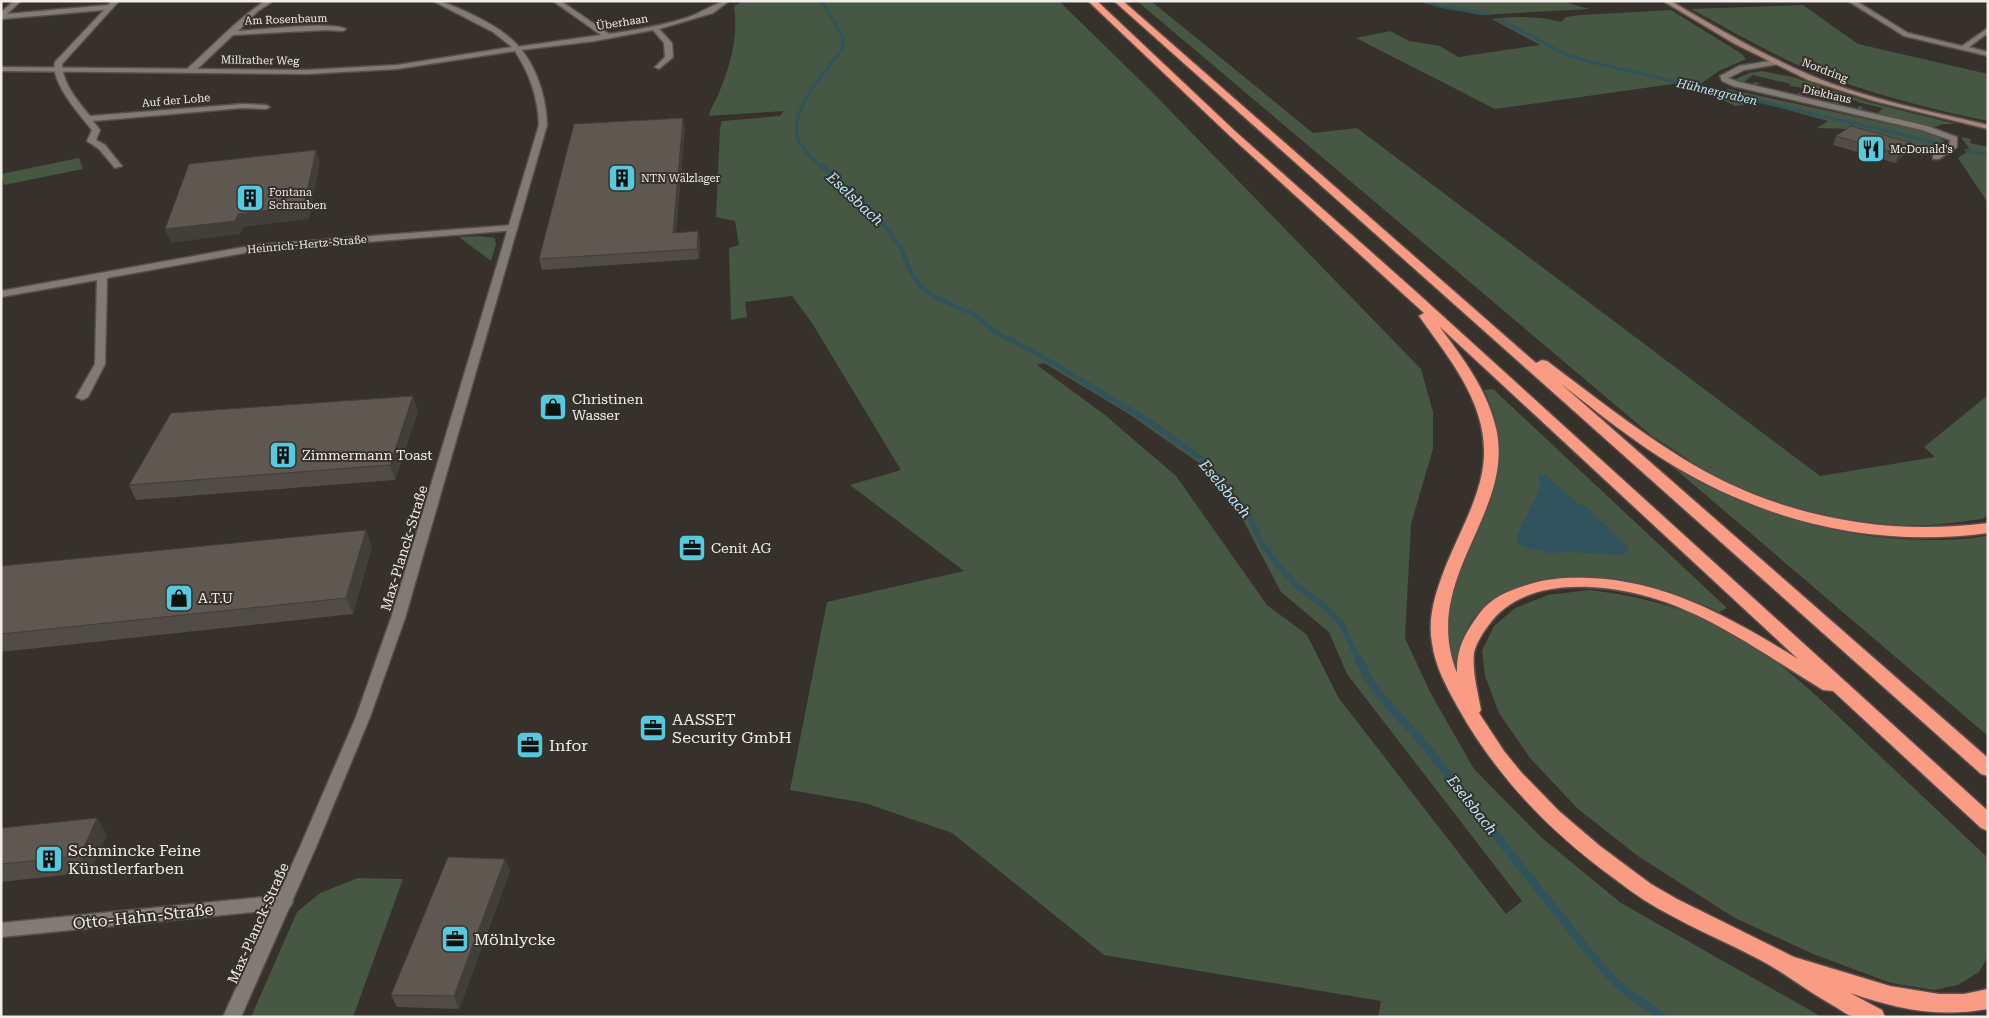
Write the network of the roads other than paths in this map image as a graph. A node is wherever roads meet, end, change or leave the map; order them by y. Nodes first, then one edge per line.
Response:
1 (18, 1) edge
2 (270, 1) edge
3 (436, 1) edge
4 (556, 1) edge
5 (726, 1) edge
6 (1092, 1) edge
7 (1118, 1) edge
8 (1666, 1) edge
9 (1852, 1) edge
10 (114, 4) edge
11 (1, 17) edge
12 (654, 28) junction
13 (343, 29) dead end
14 (1988, 30) edge
15 (231, 33) junction
16 (607, 36) junction
17 (1963, 48) junction
18 (516, 49) junction
19 (1988, 54) edge
20 (1776, 62) junction
21 (659, 67) dead end
22 (57, 68) junction
23 (1, 69) edge
24 (191, 70) junction
25 (266, 107) dead end
26 (88, 119) junction
27 (1988, 126) edge
28 (1936, 157) dead end
29 (118, 166) dead end
30 (514, 228) junction
31 (102, 275) junction
32 (1409, 292) junction
33 (1, 294) edge
34 (1468, 311) junction
35 (82, 397) dead end
36 (1988, 528) edge
37 (1860, 705) junction
38 (1474, 722) junction
39 (1988, 769) edge
40 (1988, 823) edge
41 (284, 902) junction
42 (1, 930) edge
43 (1787, 964) junction
44 (1988, 999) edge
45 (1861, 1011) edge
46 (232, 1017) edge
47 (1874, 1017) edge

1 - 11 street
2 - 15 street
3 - 18 street, Max-Planck-Straße
4 - 16 street
5 - 12 street, Überhaan
6 - 32 highway
7 - 34 highway
8 - 20 main road, Nordring
9 - 17 street
10 - 11 street
10 - 22 street
12 - 16 street, Überhaan
12 - 21 street
13 - 15 street, Am Rosenbaum
14 - 17 street
15 - 24 street
16 - 18 street, Überhaan
17 - 19 street
18 - 24 street, Millrather Weg
18 - 30 street, Max-Planck-Straße
20 - 27 main road, Nordring
20 - 28 street, Diekhaus
22 - 23 street, Millrather Weg
22 - 24 street, Millrather Weg
22 - 26 street
25 - 26 street, Auf der Lohe
26 - 29 street
30 - 31 street, Heinrich-Hertz-Straße
30 - 41 street, Max-Planck-Straße
31 - 33 street, Heinrich-Hertz-Straße
31 - 35 street
32 - 37 highway
32 - 38 highway
34 - 36 highway
34 - 39 highway
37 - 38 highway
37 - 40 highway
38 - 43 highway
41 - 42 street, Otto-Hahn-Straße
41 - 46 street, Max-Planck-Straße
43 - 44 highway
43 - 45 highway
45 - 47 highway

